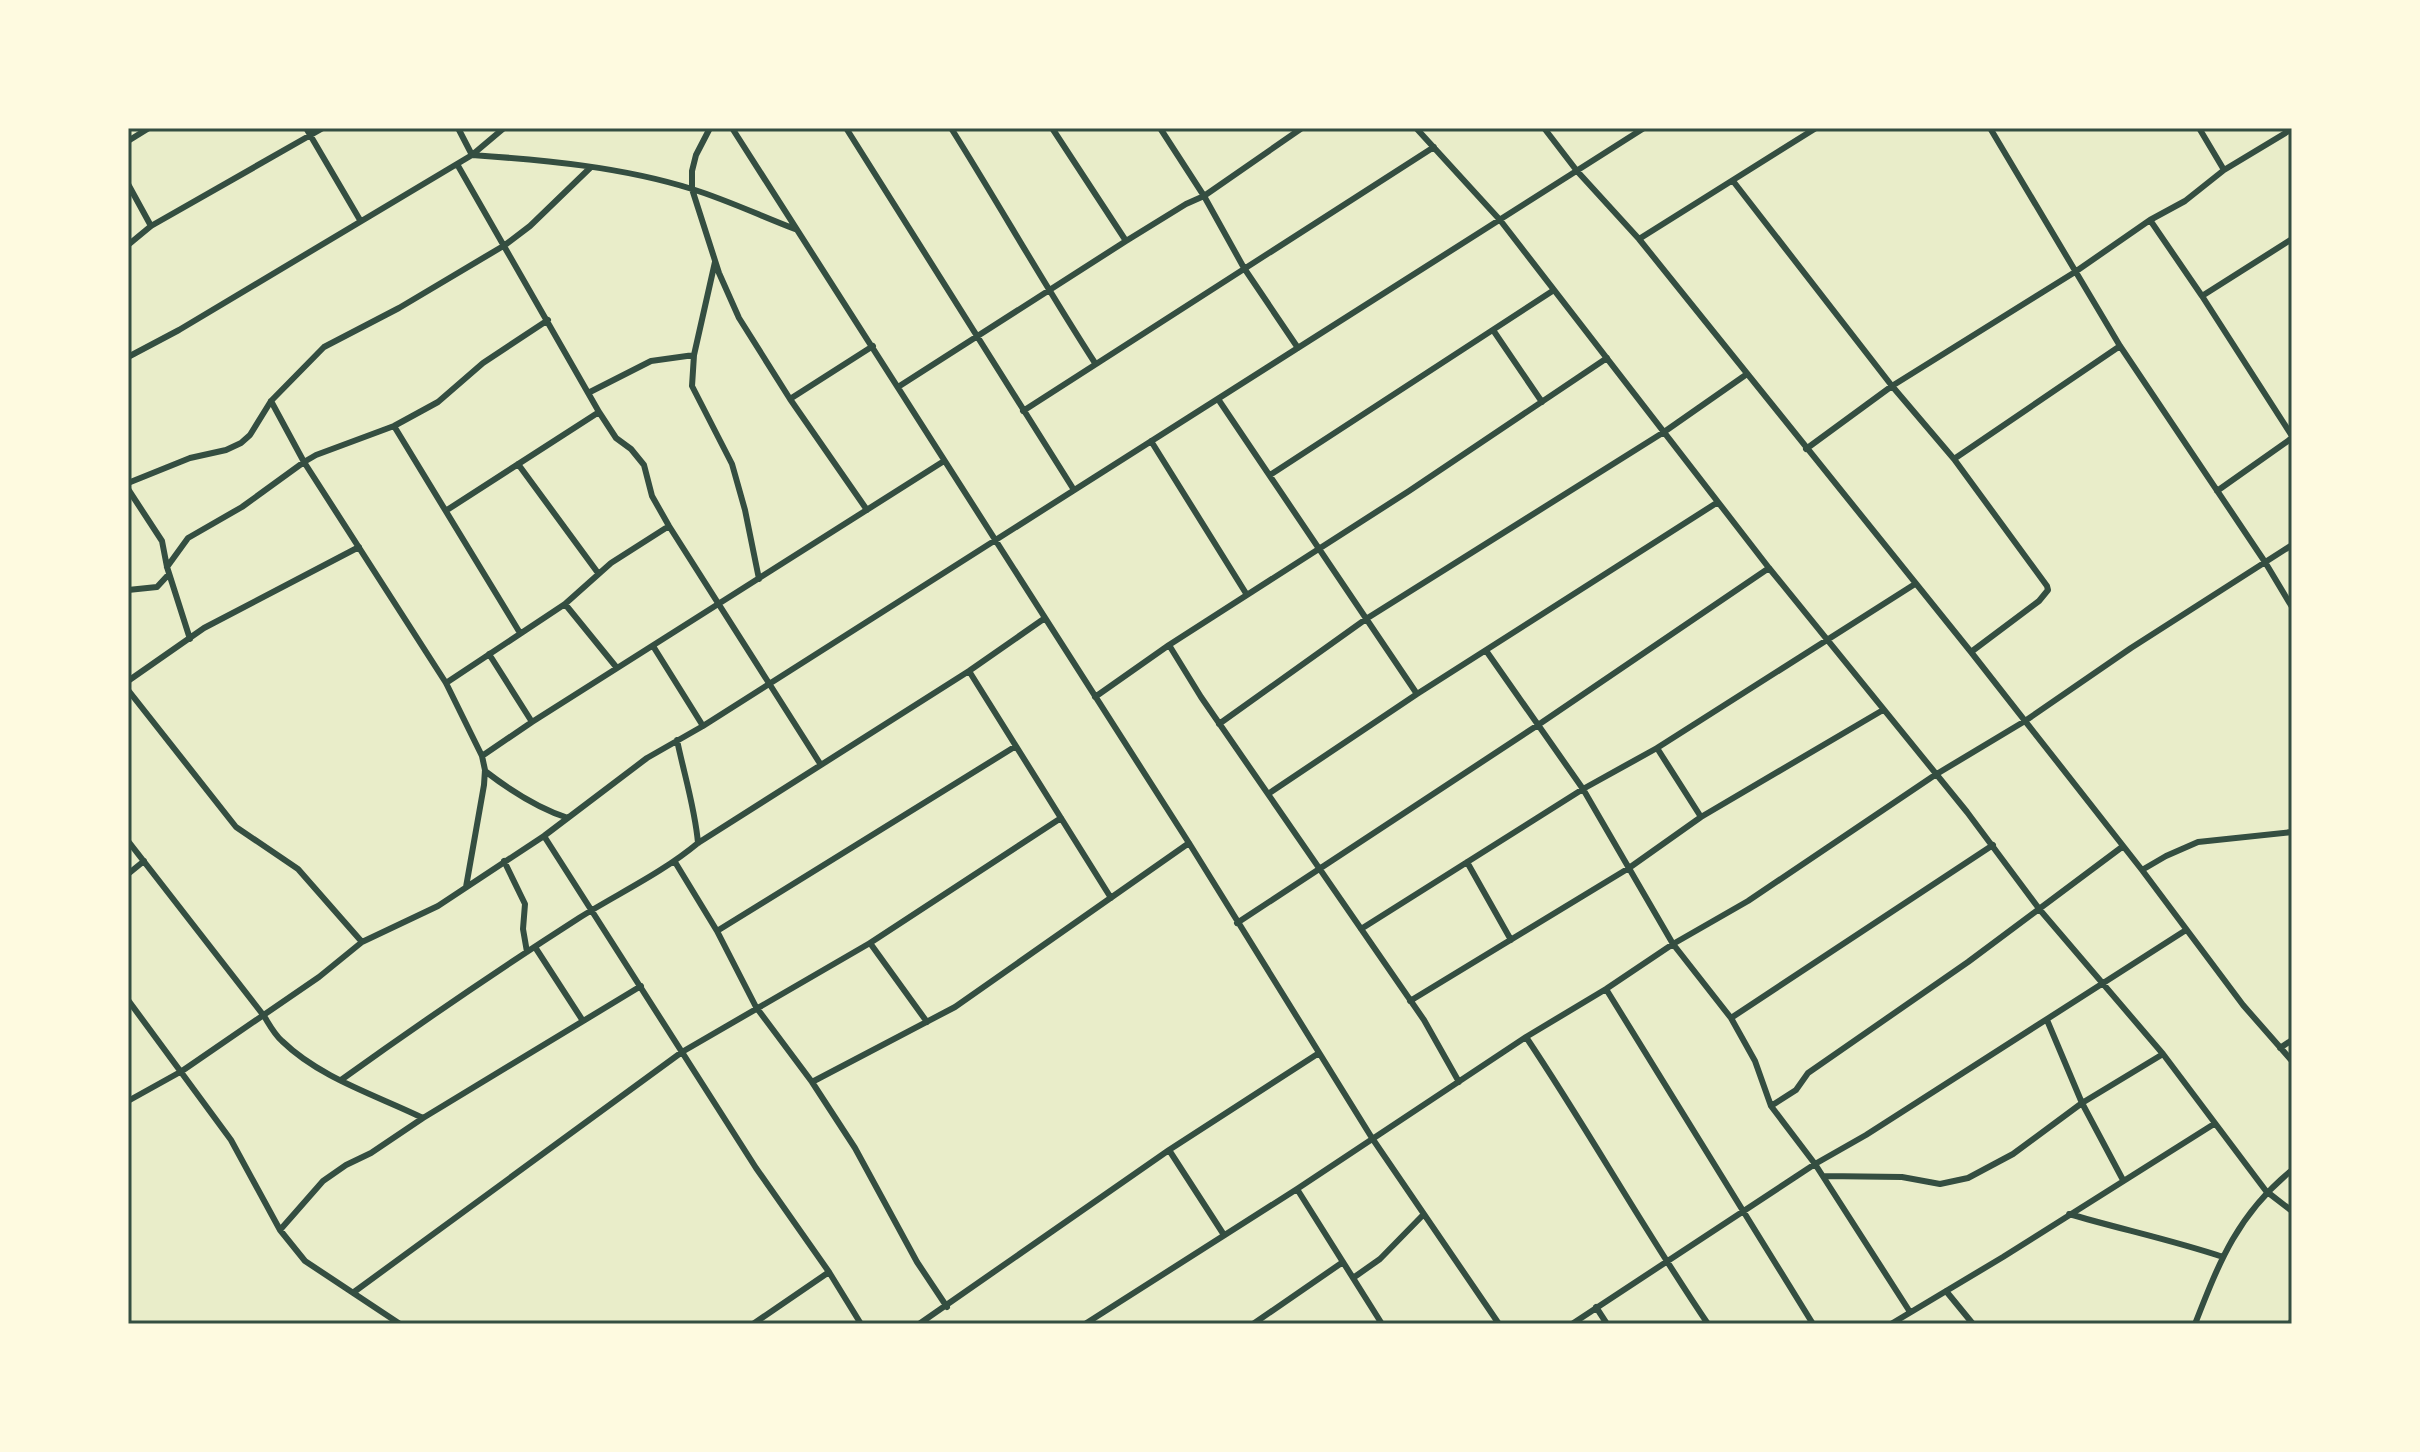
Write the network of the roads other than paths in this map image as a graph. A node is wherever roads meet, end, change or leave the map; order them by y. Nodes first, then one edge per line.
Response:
1 (149, 128) edge
2 (306, 128) edge
3 (323, 128) edge
4 (458, 128) edge
5 (504, 128) edge
6 (710, 128) edge
7 (732, 128) edge
8 (846, 128) edge
9 (951, 128) edge
10 (1052, 128) edge
11 (1160, 128) edge
12 (1302, 128) edge
13 (1416, 128) edge
14 (1544, 128) edge
15 (1644, 128) edge
16 (1816, 128) edge
17 (1990, 128) edge
18 (2199, 128) edge
19 (2292, 129) edge
20 (311, 136) junction
21 (128, 141) edge
22 (1434, 147) junction
23 (472, 155) junction
24 (457, 164) junction
25 (590, 168) junction
26 (2224, 170) junction
27 (1577, 171) junction
28 (1733, 181) junction
29 (128, 184) edge
30 (692, 189) junction
31 (1204, 196) junction
32 (360, 220) junction
33 (1500, 220) junction
34 (2150, 220) junction
35 (151, 226) junction
36 (796, 230) junction
37 (1639, 239) junction
38 (2292, 239) edge
39 (1126, 241) junction
40 (128, 245) edge
41 (505, 245) junction
42 (715, 262) junction
43 (1244, 268) junction
44 (2075, 272) junction
45 (1554, 290) junction
46 (1047, 291) junction
47 (2202, 296) junction
48 (548, 320) junction
49 (1493, 330) junction
50 (978, 338) junction
51 (873, 346) junction
52 (2120, 346) junction
53 (1298, 348) junction
54 (694, 355) junction
55 (128, 357) edge
56 (1607, 358) junction
57 (1095, 363) junction
58 (1747, 374) junction
59 (1892, 386) junction
60 (898, 387) junction
61 (588, 393) junction
62 (790, 399) junction
63 (1218, 399) junction
64 (271, 401) junction
65 (1542, 402) junction
66 (1023, 411) junction
67 (599, 412) junction
68 (394, 426) junction
69 (1664, 432) junction
70 (2292, 437) edge
71 (1151, 441) junction
72 (1806, 449) junction
73 (1954, 459) junction
74 (944, 461) junction
75 (304, 462) junction
76 (518, 464) junction
77 (1270, 475) junction
78 (128, 483) edge
79 (128, 489) edge
80 (1074, 490) junction
81 (2217, 491) junction
82 (1718, 502) junction
83 (447, 510) junction
84 (867, 510) junction
85 (669, 526) junction
86 (995, 540) junction
87 (2292, 545) edge
88 (359, 547) junction
89 (1319, 548) junction
90 (2265, 562) junction
91 (1769, 568) junction
92 (168, 571) junction
93 (598, 573) junction
94 (759, 579) junction
95 (1915, 584) junction
96 (128, 590) edge
97 (1247, 595) junction
98 (565, 604) junction
99 (719, 604) junction
100 (2292, 607) edge
101 (1045, 618) junction
102 (1366, 619) junction
103 (520, 633) junction
104 (190, 639) junction
105 (1826, 639) junction
106 (1169, 645) junction
107 (653, 646) junction
108 (1487, 652) junction
109 (1971, 652) junction
110 (489, 654) junction
111 (617, 668) junction
112 (969, 671) junction
113 (128, 681) edge
114 (446, 683) junction
115 (770, 683) junction
116 (128, 690) edge
117 (1417, 694) junction
118 (1095, 697) junction
119 (1883, 710) junction
120 (2025, 721) junction
121 (532, 722) junction
122 (1219, 724) junction
123 (1538, 725) junction
124 (703, 726) junction
125 (677, 740) junction
126 (1016, 746) junction
127 (1657, 748) junction
128 (482, 756) junction
129 (821, 765) junction
130 (485, 770) junction
131 (1935, 775) junction
132 (1583, 789) junction
133 (1268, 794) junction
134 (1701, 817) junction
135 (568, 818) junction
136 (1061, 818) junction
137 (2292, 832) edge
138 (544, 836) junction
139 (128, 841) edge
140 (698, 843) junction
141 (1189, 843) junction
142 (1993, 845) junction
143 (2122, 847) junction
144 (144, 861) junction
145 (504, 861) junction
146 (675, 862) junction
147 (1467, 862) junction
148 (1319, 868) junction
149 (1629, 868) junction
150 (2142, 870) junction
151 (128, 874) edge
152 (466, 887) junction
153 (1111, 898) junction
154 (592, 910) junction
155 (2040, 910) junction
156 (1237, 923) junction
157 (1361, 929) junction
158 (2186, 930) junction
159 (717, 931) junction
160 (1511, 940) junction
161 (362, 942) junction
162 (870, 943) junction
163 (1673, 944) junction
164 (535, 947) junction
165 (527, 952) junction
166 (2104, 983) junction
167 (641, 986) junction
168 (1606, 989) junction
169 (128, 1000) edge
170 (1410, 1001) junction
171 (756, 1007) junction
172 (264, 1016) junction
173 (1731, 1018) junction
174 (2047, 1020) junction
175 (583, 1021) junction
176 (927, 1022) junction
177 (1526, 1037) junction
178 (2292, 1040) edge
179 (2280, 1048) junction
180 (682, 1052) junction
181 (1319, 1053) junction
182 (2163, 1054) junction
183 (2292, 1061) edge
184 (182, 1071) junction
185 (341, 1080) junction
186 (812, 1082) junction
187 (1459, 1082) junction
188 (128, 1101) edge
189 (2082, 1103) junction
190 (1771, 1106) junction
191 (423, 1118) junction
192 (2214, 1124) junction
193 (1372, 1138) junction
194 (1169, 1150) junction
195 (1815, 1164) junction
196 (2292, 1170) edge
197 (1823, 1176) junction
198 (2123, 1180) junction
199 (1297, 1189) junction
200 (2266, 1191) junction
201 (2292, 1211) edge
202 (1745, 1213) junction
203 (2069, 1214) junction
204 (1423, 1215) junction
205 (280, 1230) junction
206 (1224, 1235) junction
207 (2223, 1257) junction
208 (1343, 1262) junction
209 (1667, 1263) junction
210 (829, 1272) junction
211 (1353, 1278) junction
212 (1946, 1291) junction
213 (354, 1292) junction
214 (947, 1307) junction
215 (1596, 1307) junction
216 (1910, 1312) junction
217 (400, 1324) edge
218 (753, 1324) edge
219 (861, 1324) edge
220 (919, 1324) edge
221 (1085, 1324) edge
222 (1253, 1324) edge
223 (1382, 1324) edge
224 (1499, 1324) edge
225 (1572, 1324) edge
226 (1607, 1324) edge
227 (1708, 1324) edge
228 (1813, 1324) edge
229 (1891, 1324) edge
230 (1973, 1324) edge
231 (2195, 1324) edge

1 - 21 street
2 - 20 street
3 - 20 street
4 - 23 street
5 - 23 street
6 - 30 street
7 - 36 street
8 - 50 street
9 - 46 street
10 - 39 street
11 - 31 street
12 - 31 street
13 - 22 street
14 - 27 street
15 - 27 street
16 - 28 street
17 - 44 street
18 - 26 street
19 - 26 street
20 - 32 street
20 - 35 street
22 - 33 street
22 - 43 street
23 - 24 street
23 - 25 street
24 - 32 street
24 - 41 street
25 - 30 street
25 - 41 street
26 - 34 street
27 - 33 street
27 - 37 street
28 - 37 street
28 - 59 street
29 - 35 street
30 - 36 street
30 - 42 street
31 - 39 street
31 - 43 street
32 - 55 street
33 - 45 street
33 - 53 street
34 - 44 street
34 - 47 street
35 - 40 street
36 - 51 street
37 - 58 street
38 - 47 street
39 - 46 street
41 - 48 street
41 - 64 street
42 - 54 street
42 - 62 street
43 - 53 street
43 - 57 street
44 - 52 street
44 - 59 street
45 - 49 street
45 - 56 street
46 - 50 street
46 - 57 street
47 - 70 street
48 - 61 street
48 - 68 street
49 - 65 street
49 - 77 street
50 - 60 street
50 - 66 street
51 - 60 street
51 - 62 street
52 - 73 street
52 - 81 street
53 - 63 street
54 - 61 street
54 - 94 street
56 - 65 street
56 - 69 street
57 - 66 street
58 - 69 street
58 - 72 street
59 - 72 street
59 - 73 street
60 - 74 street
61 - 67 street
62 - 84 street
63 - 71 street
63 - 77 street
64 - 75 street
64 - 78 street
65 - 89 street
66 - 80 street
67 - 76 street
67 - 85 street
68 - 75 street
68 - 83 street
69 - 82 street
69 - 102 street
70 - 81 street
71 - 80 street
71 - 97 street
72 - 95 street
73 - 109 street
74 - 84 street
74 - 86 street
75 - 88 street
75 - 92 street
76 - 83 street
76 - 93 street
77 - 89 street
79 - 92 street
80 - 86 street
81 - 90 street
82 - 91 street
82 - 108 street
83 - 103 street
84 - 94 street
85 - 93 street
85 - 99 street
86 - 101 street
86 - 115 street
87 - 90 street
88 - 104 street
88 - 114 street
89 - 97 street
89 - 102 street
90 - 100 street
90 - 120 street
91 - 105 street
91 - 123 street
92 - 96 street
92 - 104 street
93 - 98 street
94 - 99 street
95 - 105 street
95 - 109 street
97 - 106 street
98 - 103 street
98 - 111 street
99 - 107 street
99 - 115 street
101 - 112 street
101 - 118 street
102 - 117 street
102 - 122 street
103 - 110 street
104 - 113 street
105 - 119 street
105 - 127 street
106 - 118 street
106 - 122 street
107 - 111 street
107 - 124 street
108 - 117 street
108 - 123 street
109 - 120 street
110 - 114 street
110 - 121 street
111 - 121 street
112 - 126 street
112 - 129 street
114 - 128 street
115 - 124 street
115 - 129 street
116 - 161 street
117 - 133 street
118 - 141 street
119 - 131 street
119 - 134 street
120 - 131 street
120 - 143 street
121 - 128 street
122 - 133 street
123 - 132 street
123 - 148 street
124 - 125 street
125 - 135 street
125 - 140 street
126 - 136 street
126 - 159 street
127 - 132 street
127 - 134 street
128 - 130 street
129 - 140 street
130 - 135 street
130 - 152 street
131 - 142 street
131 - 163 street
132 - 147 street
132 - 149 street
133 - 148 street
134 - 149 street
135 - 138 street
136 - 153 street
136 - 162 street
137 - 150 street
138 - 145 street
138 - 154 street
139 - 144 street
140 - 146 street
141 - 153 street
141 - 156 street
142 - 155 street
142 - 173 street
143 - 150 street
143 - 155 street
144 - 151 street
144 - 172 street
145 - 152 street
145 - 165 street
146 - 154 street
146 - 159 street
147 - 157 street
147 - 160 street
148 - 156 street
148 - 157 street
149 - 160 street
149 - 163 street
150 - 158 street
152 - 161 street
153 - 176 street
154 - 164 street
154 - 167 street
155 - 166 street
155 - 190 street
156 - 181 street
157 - 170 street
158 - 166 street
158 - 179 street
159 - 171 street
160 - 170 street
161 - 172 street
162 - 171 street
162 - 176 street
163 - 168 street
163 - 173 street
164 - 165 street
164 - 175 street
165 - 185 street
166 - 174 street
166 - 182 street
167 - 175 street
167 - 180 street
168 - 177 street
168 - 202 street
169 - 184 street
170 - 187 street
171 - 180 street
171 - 186 street
172 - 184 street
172 - 185 street
173 - 190 street
174 - 189 street
174 - 195 street
175 - 191 street
176 - 186 street
177 - 187 street
177 - 209 street
178 - 179 street
179 - 183 street
180 - 210 street
180 - 213 street
181 - 193 street
181 - 194 street
182 - 189 street
182 - 192 street
184 - 188 street
184 - 205 street
185 - 191 street
186 - 214 street
187 - 193 street
189 - 197 street
189 - 198 street
190 - 195 street
191 - 205 street
192 - 198 street
192 - 200 street
193 - 199 street
193 - 204 street
194 - 206 street
194 - 214 street
195 - 197 street
195 - 202 street
196 - 200 street
197 - 216 street
198 - 203 street
199 - 206 street
199 - 208 street
200 - 201 street
200 - 207 street
202 - 209 street
202 - 228 street
203 - 207 street
203 - 212 street
204 - 211 street
204 - 224 street
205 - 213 street
206 - 221 street
207 - 231 street
208 - 211 street
208 - 222 street
209 - 215 street
209 - 227 street
210 - 218 street
210 - 219 street
211 - 223 street
212 - 216 street
212 - 230 street
213 - 217 street
214 - 220 street
215 - 225 street
215 - 226 street
216 - 229 street

